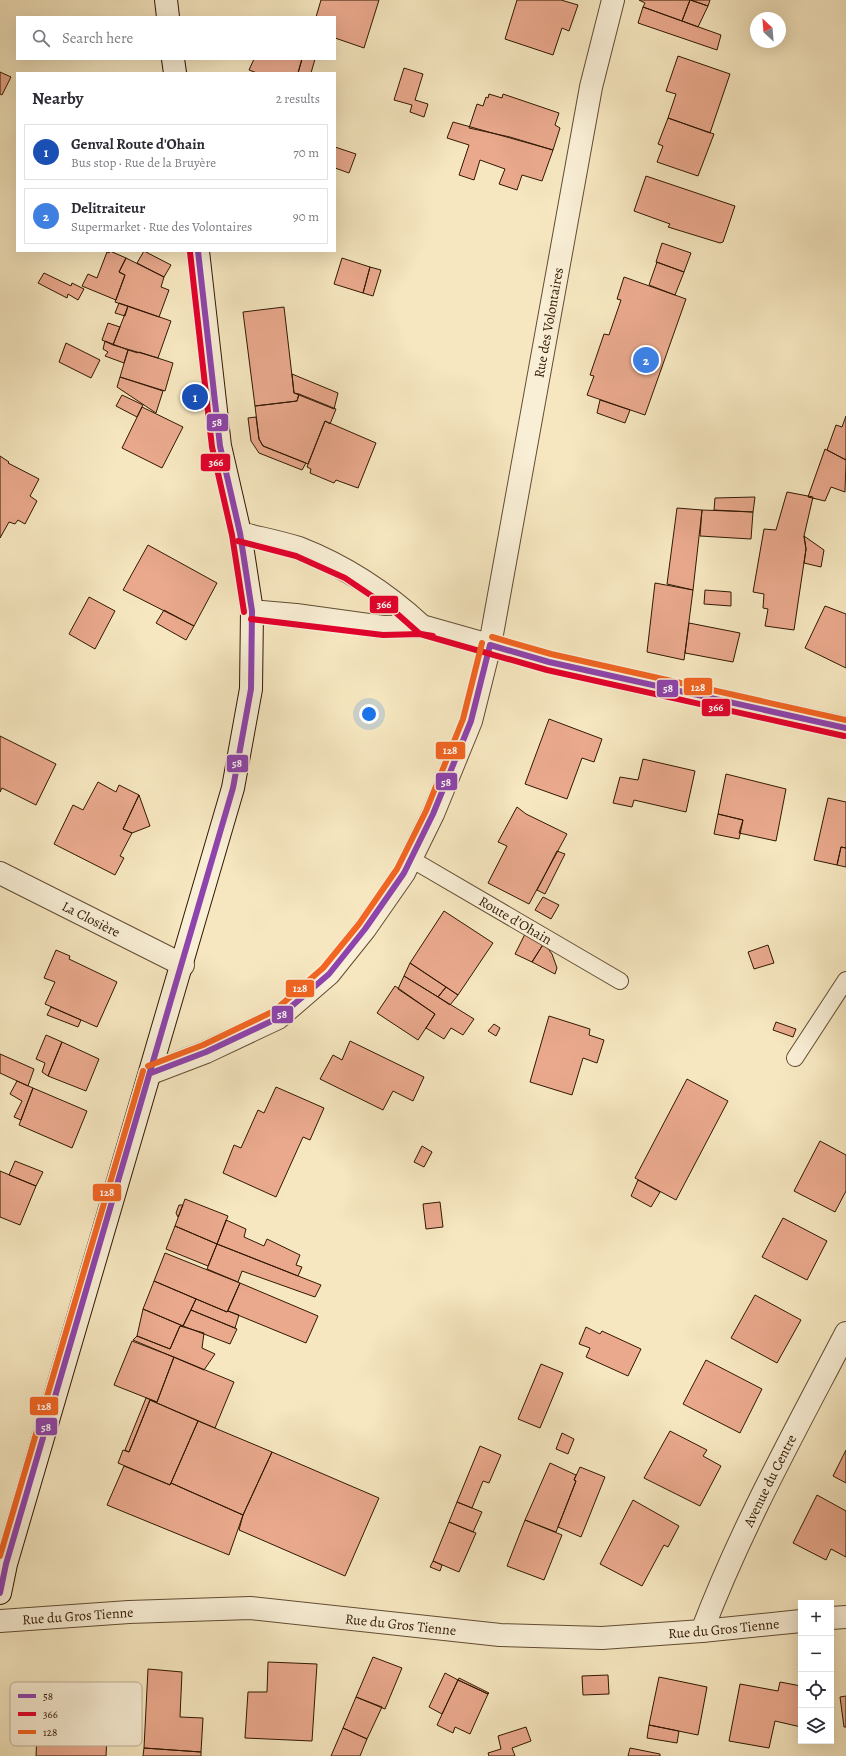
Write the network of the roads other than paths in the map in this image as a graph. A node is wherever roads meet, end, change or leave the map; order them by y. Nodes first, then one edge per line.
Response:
1 (166, 0) edge
2 (613, 0) edge
3 (168, 16) edge
4 (173, 60) edge
5 (175, 72) edge
6 (198, 252) edge
7 (240, 533) junction
8 (252, 611) junction
9 (422, 626) junction
10 (490, 646) junction
11 (846, 728) edge
12 (411, 859) junction
13 (0, 873) edge
14 (183, 964) junction
15 (846, 980) edge
16 (620, 981) dead end
17 (796, 1058) dead end
18 (151, 1073) junction
19 (846, 1333) edge
20 (0, 1593) edge
21 (846, 1616) edge
22 (834, 1618) edge
23 (0, 1621) edge
24 (798, 1621) edge
25 (702, 1631) junction

1 - 3 street
2 - 10 street, Rue des Volontaires
4 - 5 street
6 - 7 street
7 - 8 street
7 - 9 street
8 - 9 street
8 - 14 street
9 - 10 street
10 - 11 street
10 - 12 street
12 - 16 lane, Route d'Ohain
12 - 18 street
13 - 14 street, La Closière
14 - 18 street
15 - 17 lane
18 - 20 street
19 - 25 street, Avenue du Centre
21 - 22 street
23 - 25 street, Rue du Gros Tienne
24 - 25 street, Rue du Gros Tienne

